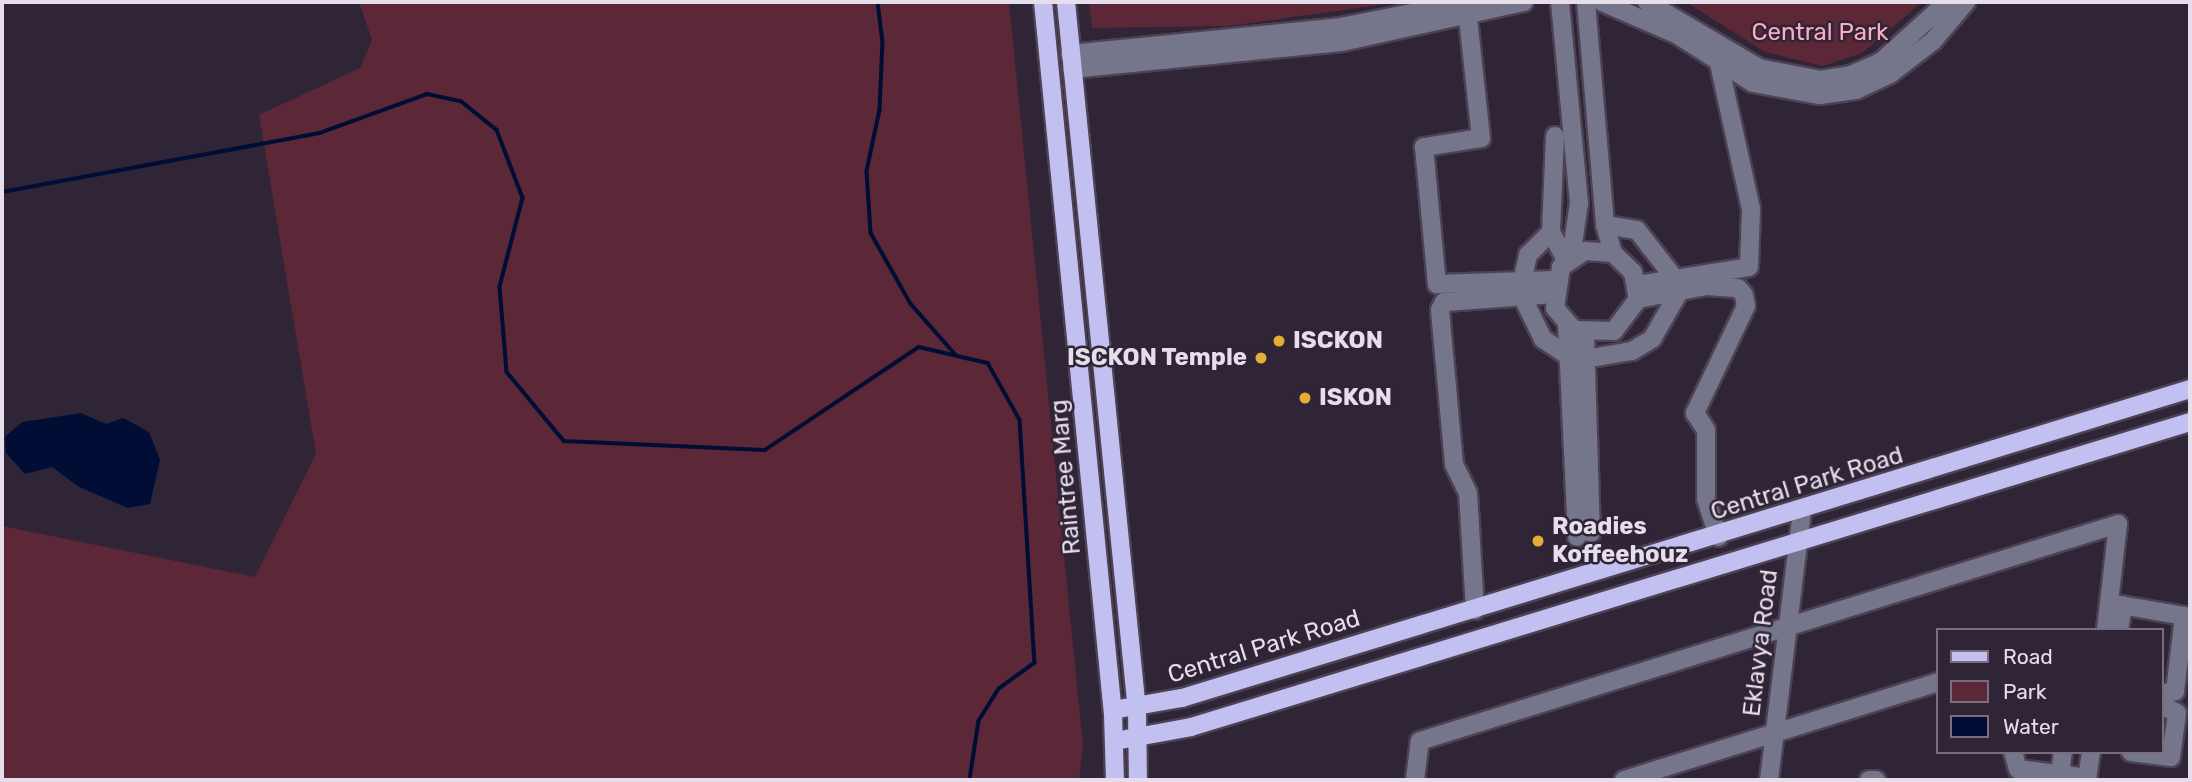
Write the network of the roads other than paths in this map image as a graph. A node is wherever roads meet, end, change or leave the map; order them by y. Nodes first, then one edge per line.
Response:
1 (1043, 2) edge
2 (1066, 2) edge
3 (1524, 2) edge
4 (1560, 2) edge
5 (1586, 2) edge
6 (1602, 2) edge
7 (1647, 2) edge
8 (1947, 2) edge
9 (1966, 2) edge
10 (1468, 10) edge
11 (1071, 61) junction
12 (1719, 63) junction
13 (1555, 136) dead end
14 (1605, 225) junction
15 (1551, 232) junction
16 (1613, 253) junction
17 (1569, 259) junction
18 (1672, 275) junction
19 (1523, 287) junction
20 (1553, 287) junction
21 (1638, 292) junction
22 (1679, 292) junction
23 (1567, 324) junction
24 (1585, 334) junction
25 (1577, 357) junction
26 (2190, 389) edge
27 (2190, 422) edge
28 (2167, 429) junction
29 (2190, 429) edge
30 (1801, 512) junction
31 (1584, 535) dead end
32 (1718, 537) junction
33 (1798, 541) junction
34 (2116, 604) junction
35 (1475, 610) junction
36 (1788, 626) junction
37 (2107, 628) edge
38 (2119, 628) edge
39 (1937, 682) edge
40 (2164, 694) edge
41 (2164, 706) edge
42 (1136, 708) junction
43 (1113, 710) junction
44 (1775, 733) junction
45 (1139, 738) junction
46 (1115, 741) junction
47 (2014, 754) edge
48 (2063, 754) edge
49 (2091, 754) edge
50 (2147, 754) edge
51 (2060, 775) junction
52 (2087, 779) edge
53 (1115, 780) edge
54 (1138, 780) edge
55 (1415, 780) edge
56 (1624, 780) edge
57 (1769, 780) edge
58 (1869, 780) edge
59 (1876, 780) edge

1 - 43 main road, Raintree Marg
2 - 11 main road, Raintree Marg
3 - 10 street
4 - 17 street
5 - 14 street
6 - 12 street
7 - 8 street
9 - 12 street
10 - 11 street
10 - 19 street
11 - 42 main road, Raintree Marg
12 - 18 street
13 - 15 street
14 - 16 street
14 - 18 street
15 - 17 street
15 - 19 street
16 - 17 street
16 - 21 street
17 - 20 street
18 - 21 street
19 - 20 street
19 - 25 street
19 - 35 street
20 - 23 street
21 - 22 street
21 - 24 street
22 - 25 street
22 - 32 street
23 - 24 street
23 - 25 street
24 - 25 street
25 - 31 street
26 - 30 main road, Central Park Road
27 - 28 main road
28 - 29 main road
28 - 33 main road
30 - 32 main road, Central Park Road
30 - 33 street, Eklavya Road
32 - 35 main road, Central Park Road
33 - 36 street, Eklavya Road
33 - 45 main road
34 - 36 street
34 - 37 street
34 - 38 street
34 - 40 street
35 - 42 main road, Central Park Road
36 - 44 street, Eklavya Road
36 - 55 street
39 - 44 street
41 - 50 street
42 - 43 main road, Central Park Road
42 - 45 main road, Raintree Marg
43 - 46 main road, Raintree Marg
44 - 56 street
44 - 57 street, Eklavya Road
45 - 46 main road
45 - 54 main road, Raintree Marg
46 - 53 main road, Raintree Marg
47 - 51 street
48 - 51 street
49 - 52 street
51 - 52 street
58 - 59 street

